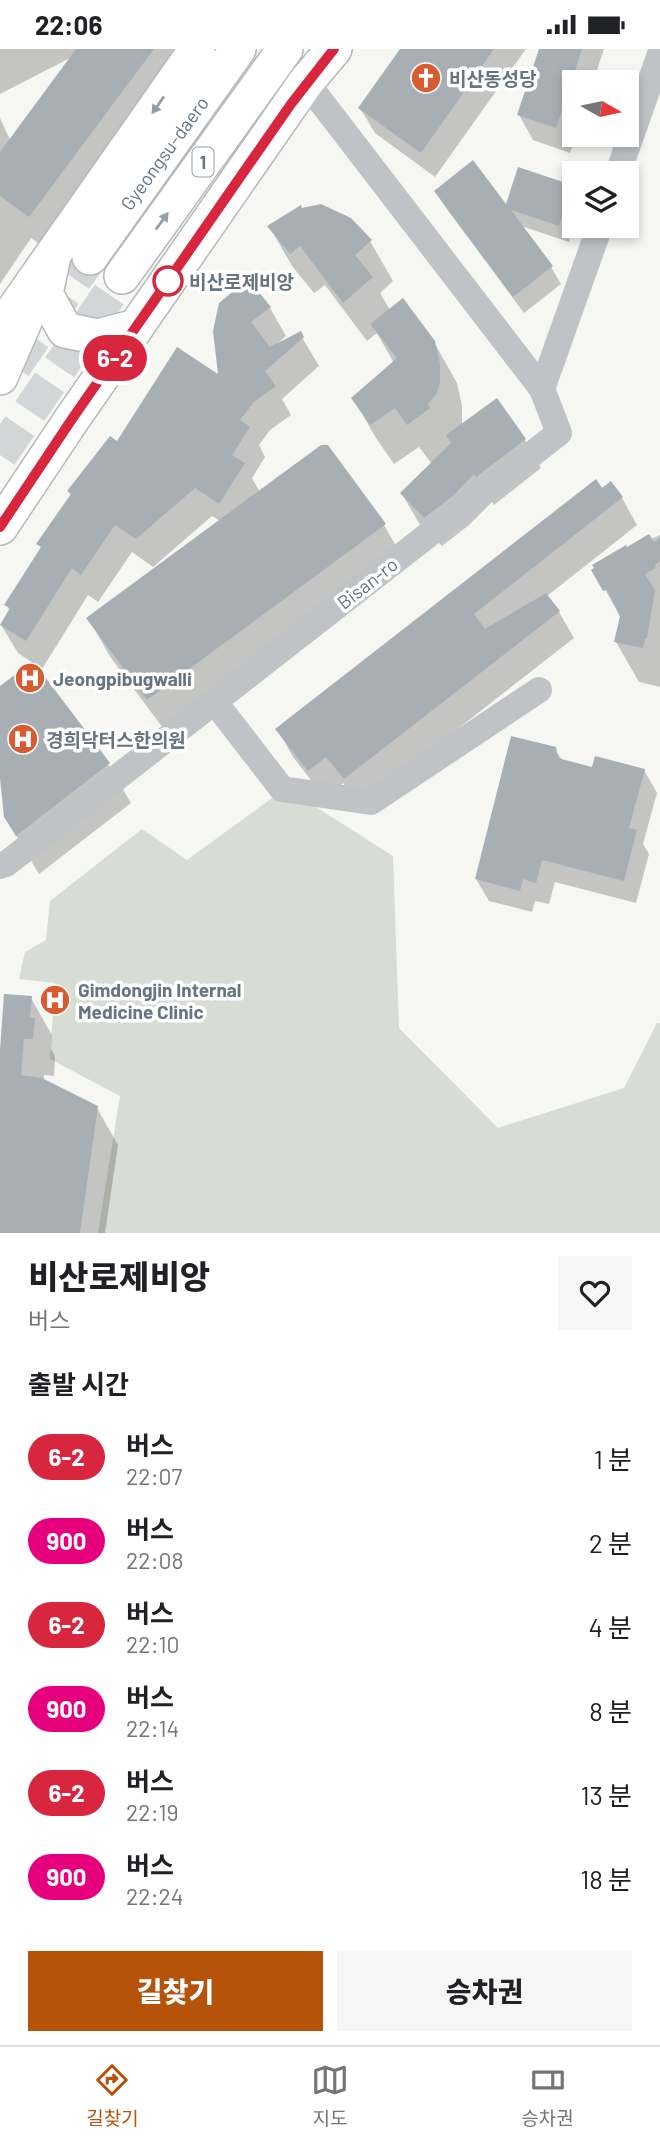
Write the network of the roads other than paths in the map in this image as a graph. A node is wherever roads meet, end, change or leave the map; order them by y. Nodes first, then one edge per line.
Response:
1 (197, 49) edge
2 (238, 49) edge
3 (285, 49) edge
4 (334, 49) edge
5 (660, 54) edge
6 (306, 82) junction
7 (622, 161) edge
8 (596, 238) edge
9 (53, 253) junction
10 (90, 257) tunnel mouth
11 (122, 276) tunnel mouth
12 (136, 327) junction
13 (0, 330) edge
14 (0, 377) edge
15 (542, 389) junction
16 (0, 527) edge
17 (539, 690) dead end
18 (214, 701) junction
19 (0, 866) edge

1 -> 9 main road
2 - 10 main road, Gyeongsu-daero / 1
11 -> 3 main road, Gyeongsu-daero / 1
4 - 6 main road
5 - 7 street
6 - 12 main road
6 - 15 street
8 - 15 street
9 - 12 main road
9 - 13 main road
9 - 14 main road
12 - 16 main road
15 - 18 street, Bisan-ro
17 - 18 street
18 - 19 street, Bisan-ro

